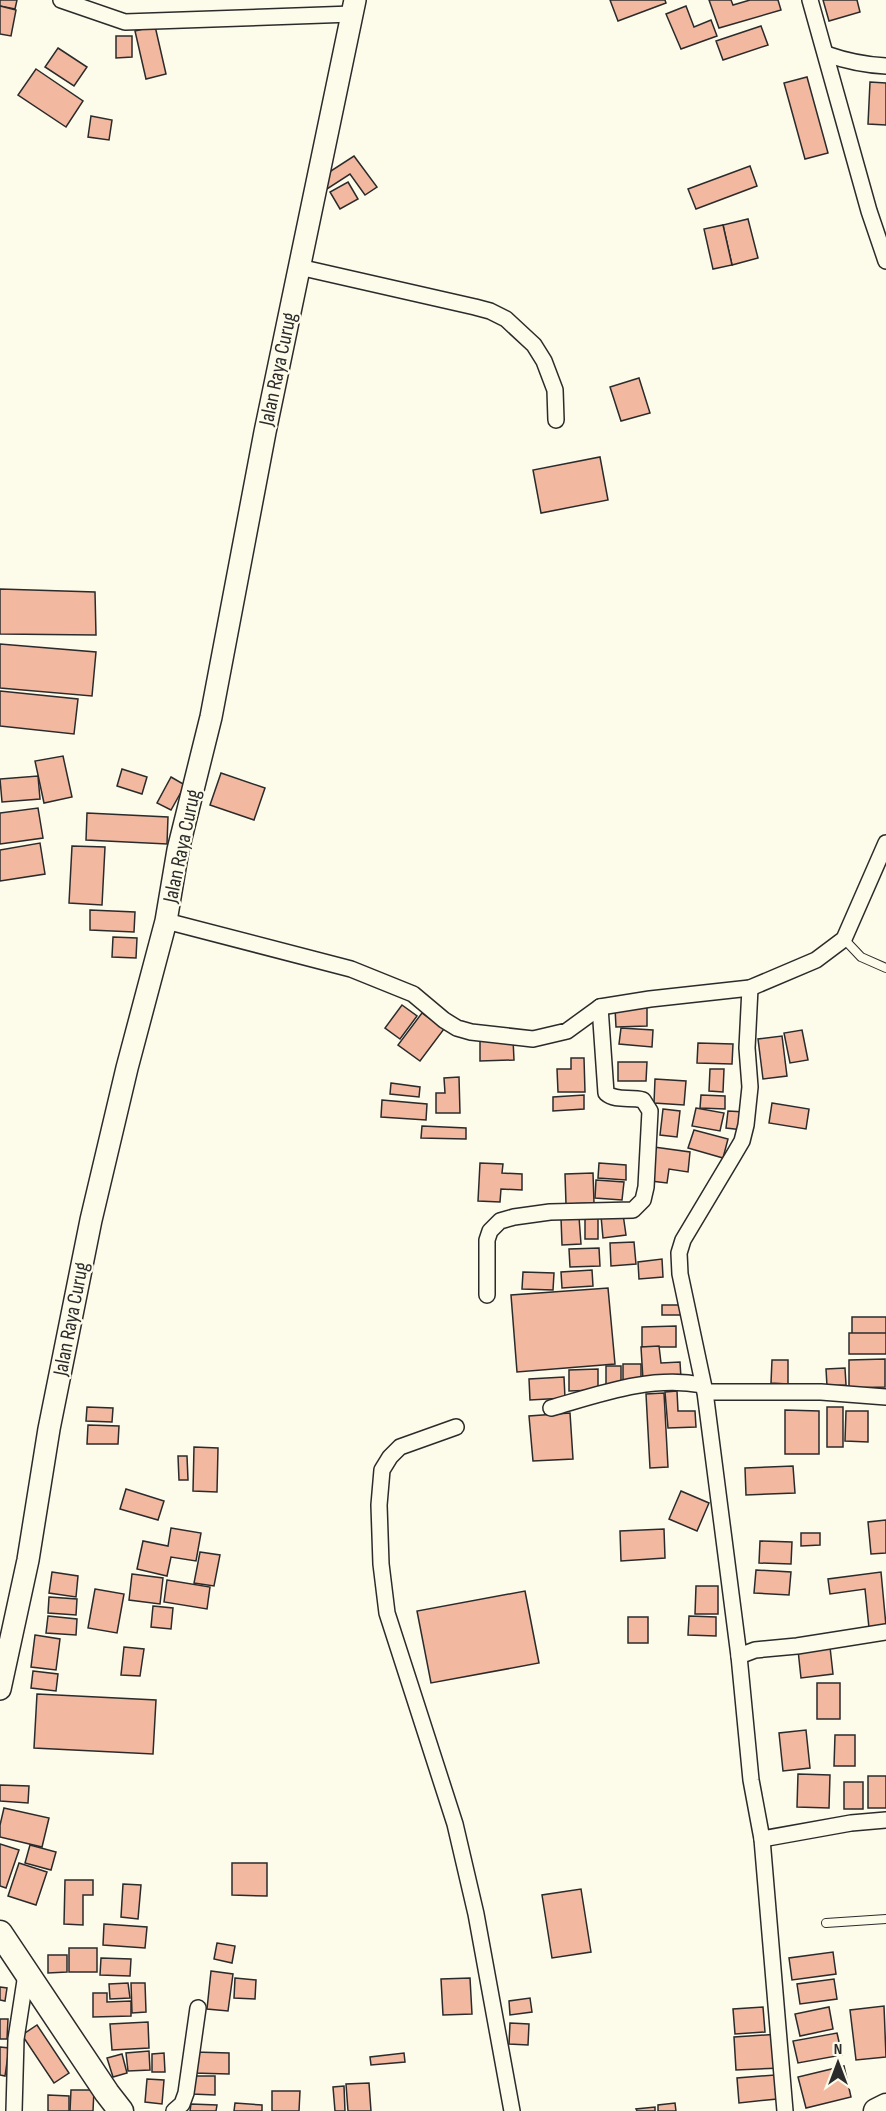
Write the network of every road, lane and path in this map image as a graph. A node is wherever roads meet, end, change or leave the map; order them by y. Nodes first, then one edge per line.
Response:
1 (62, 0) edge
2 (810, 0) edge
3 (353, 7) edge
4 (826, 54) junction
5 (886, 66) edge
6 (886, 261) edge
7 (299, 267) junction
8 (556, 420) dead end
9 (886, 843) edge
10 (166, 921) junction
11 (844, 939) junction
12 (886, 968) edge
13 (750, 988) junction
14 (600, 1007) junction
15 (487, 1295) dead end
16 (703, 1389) junction
17 (886, 1397) edge
18 (551, 1408) dead end
19 (456, 1427) dead end
20 (886, 1632) edge
21 (740, 1656) junction
22 (0, 1689) edge
23 (886, 1820) edge
24 (762, 1839) junction
25 (886, 1920) edge
26 (826, 1923) dead end
27 (0, 1933) edge
28 (26, 1974) junction
29 (198, 2008) dead end
30 (886, 2106) edge
31 (14, 2111) edge
32 (121, 2111) edge
33 (174, 2111) edge
34 (512, 2111) edge
35 (785, 2111) edge
36 (876, 2111) edge

1 - 3 street
2 - 4 street
3 - 7 street, Jalan Raya Curug
4 - 5 street
4 - 6 street
7 - 8 street
7 - 10 street, Jalan Raya Curug
9 - 11 street
10 - 14 street
10 - 22 street, Jalan Raya Curug
11 - 12 lane
11 - 13 street
13 - 14 street
13 - 16 street
14 - 15 street
16 - 17 street
16 - 18 street
16 - 21 street
19 - 34 street
20 - 21 street
21 - 24 street
23 - 24 street
24 - 35 street
25 - 26 lane
27 - 28 main road
28 - 31 street
28 - 32 main road
29 - 33 street
30 - 36 main road

